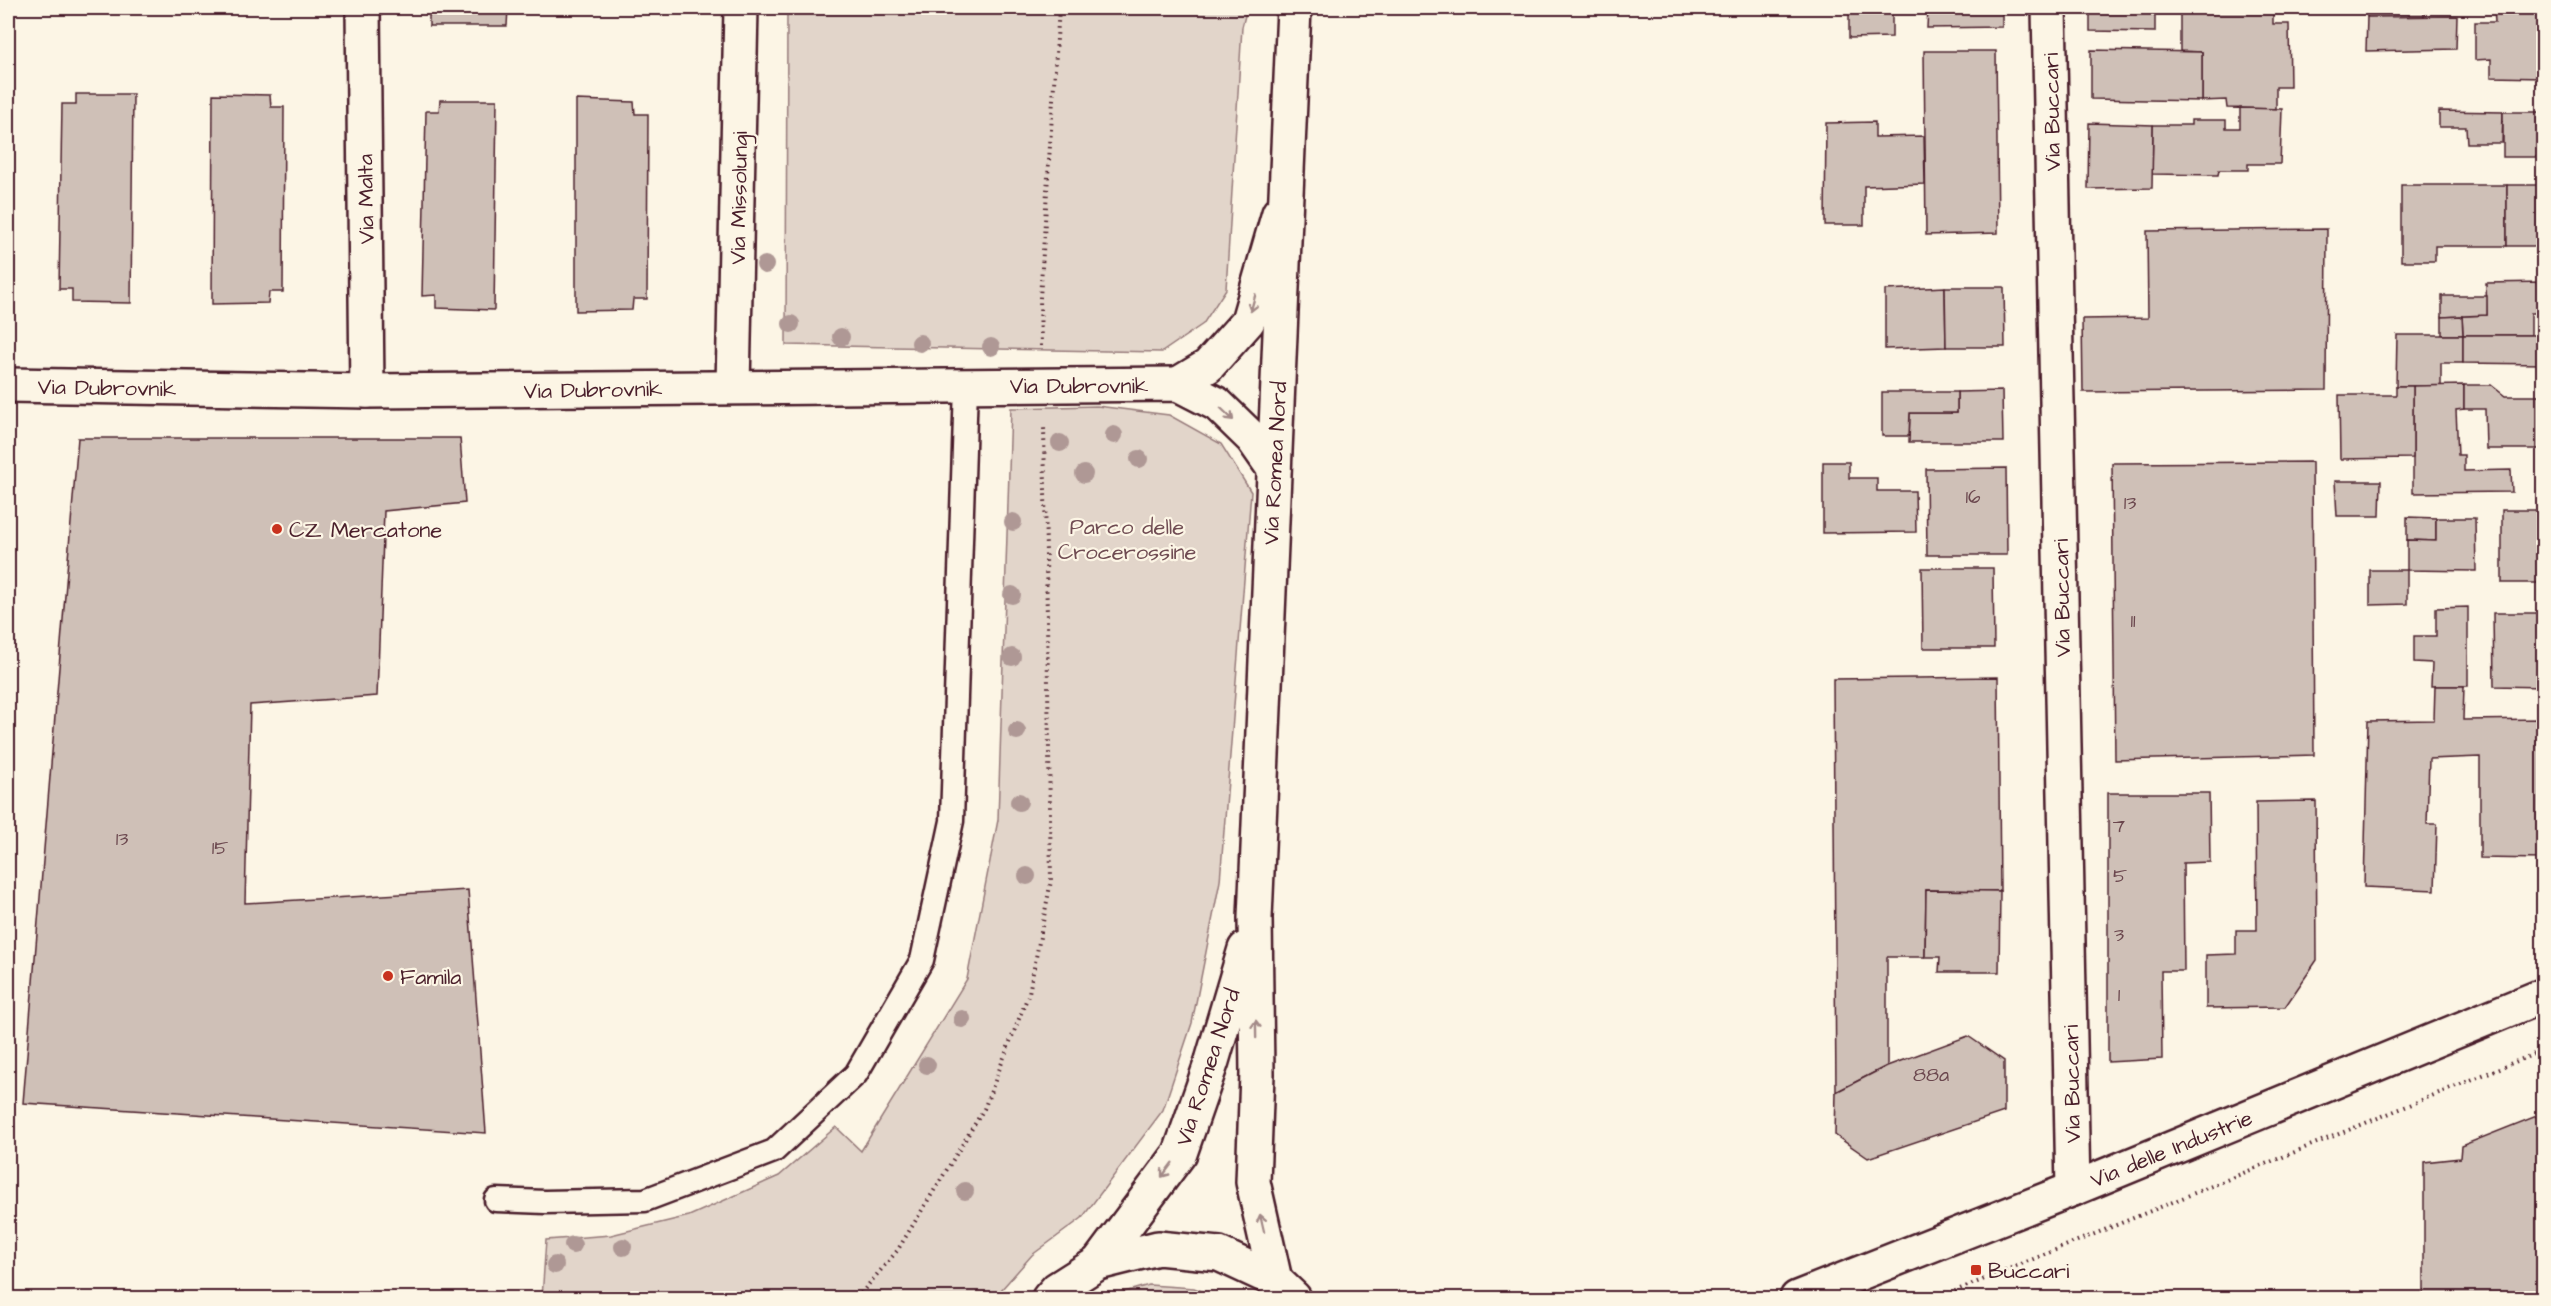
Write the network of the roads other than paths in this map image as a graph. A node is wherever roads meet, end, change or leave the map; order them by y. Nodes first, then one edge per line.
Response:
1 (363, 8) edge
2 (741, 8) edge
3 (1294, 8) edge
4 (2049, 8) edge
5 (1287, 186) junction
6 (1178, 384) junction
7 (8, 385) edge
8 (966, 386) junction
9 (733, 387) junction
10 (367, 391) junction
11 (1274, 469) junction
12 (1255, 918) junction
13 (2544, 995) edge
14 (2073, 1189) junction
15 (496, 1200) dead end
16 (1098, 1263) junction
17 (1285, 1289) edge
18 (1048, 1299) edge
19 (1797, 1299) edge

1 - 10 street, Via Malta
2 - 9 street, Via Missolungi
3 - 5 street, Via Romea Nord
4 - 14 street, Via Buccari
5 -> 6 street, Via Dubrovnik
5 - 11 street, Via Romea Nord
6 - 8 street, Via Dubrovnik
6 -> 11 street, Via Dubrovnik
7 - 10 street, Via Dubrovnik
8 - 9 street, Via Dubrovnik
8 - 15 lane
9 - 10 street, Via Dubrovnik
11 - 12 street, Via Romea Nord
12 -> 16 street, Via Romea Nord
17 -> 12 street, Via Romea Nord
13 - 14 street, Via delle Industrie
14 - 19 street, Via delle Industrie
16 - 17 street
16 - 18 street

